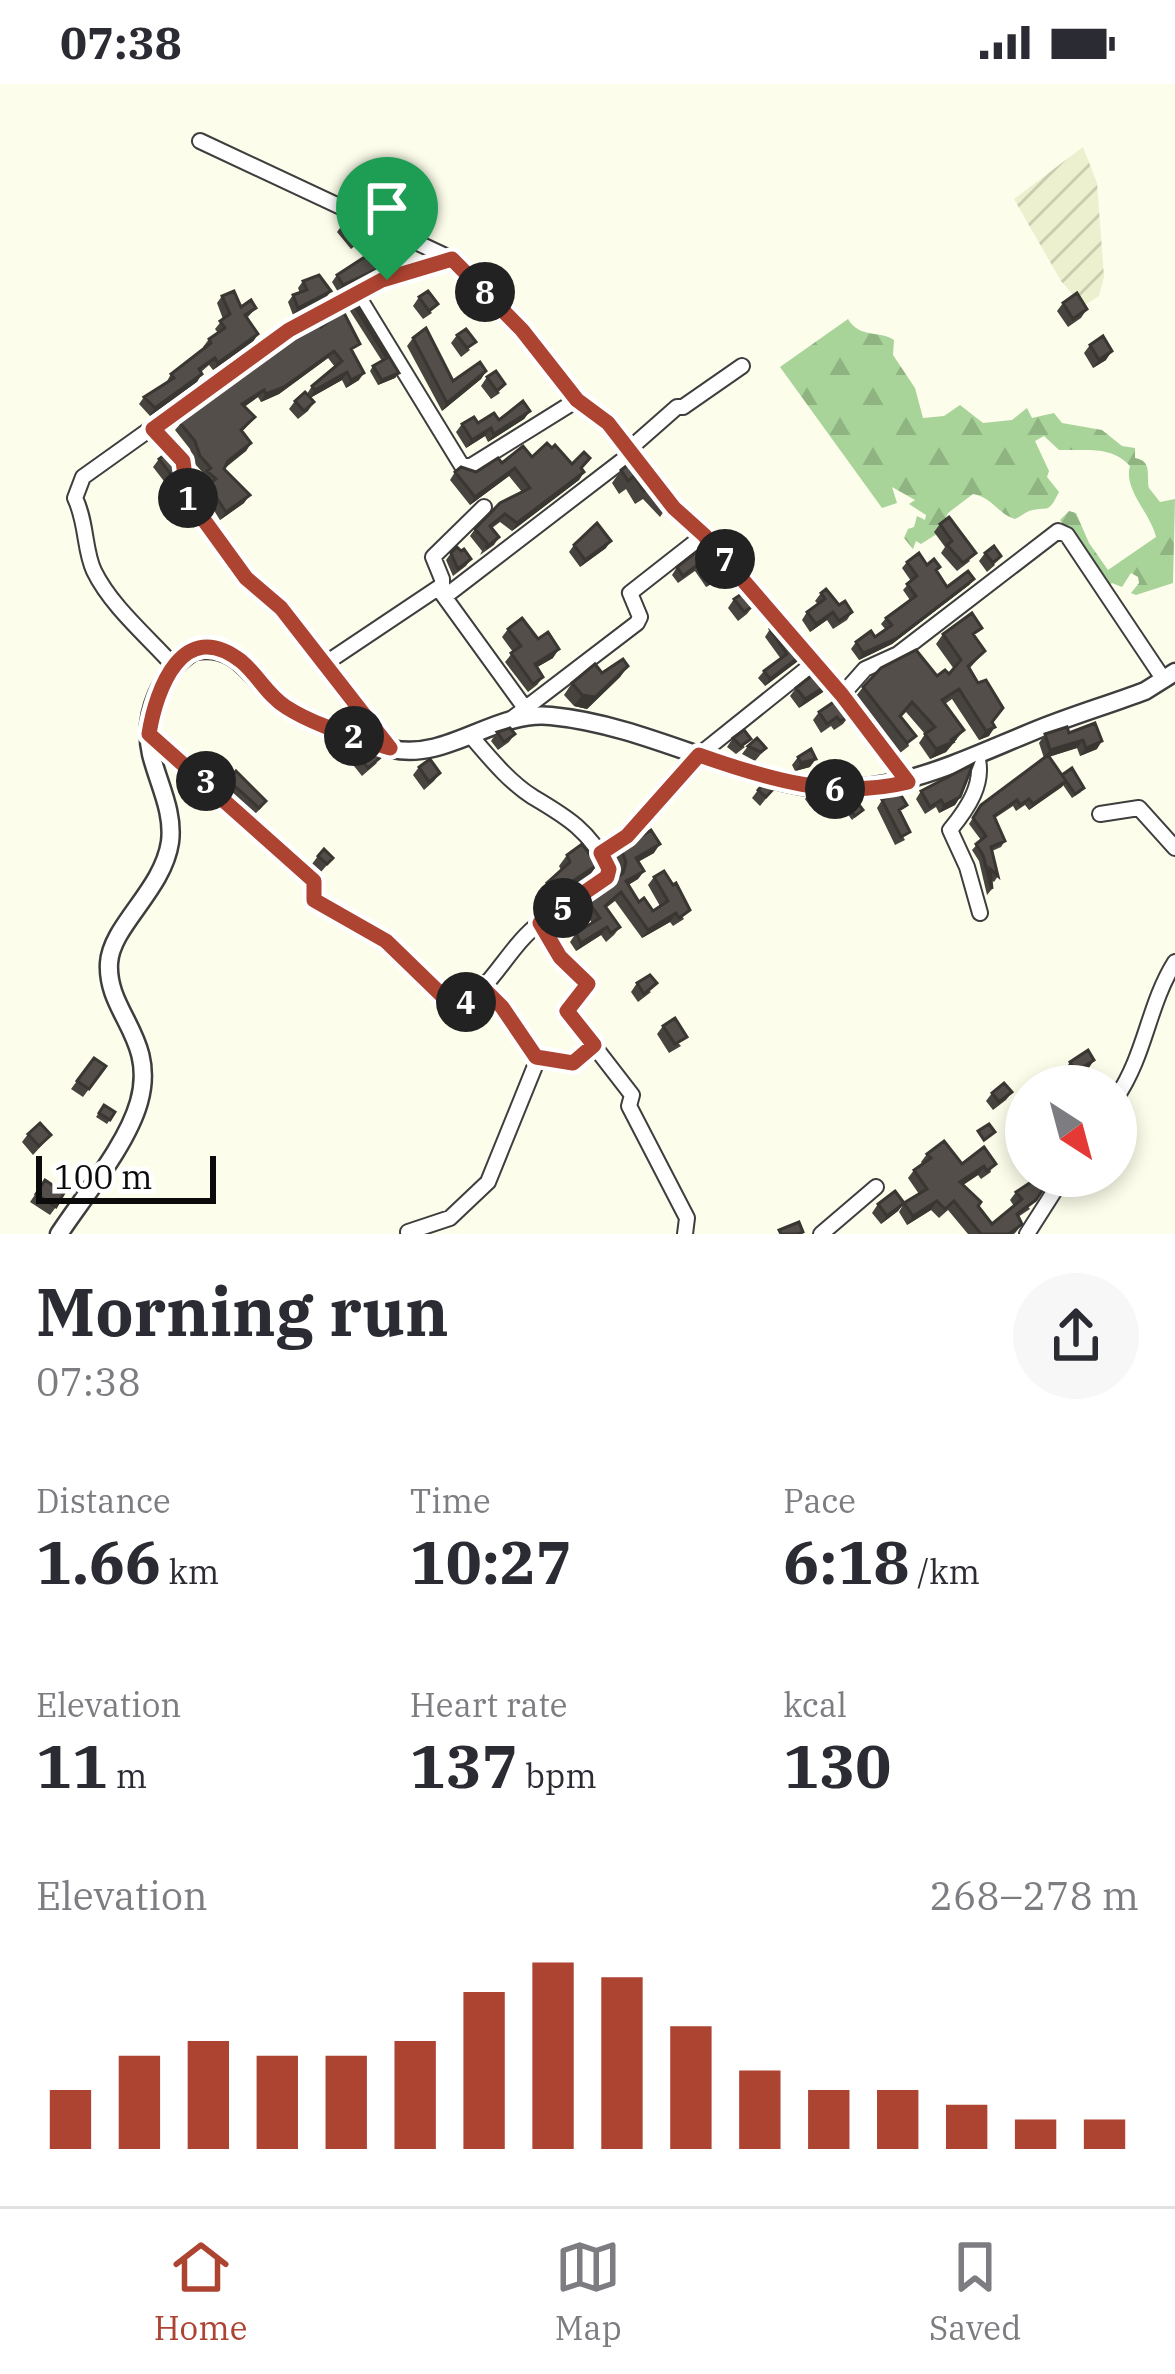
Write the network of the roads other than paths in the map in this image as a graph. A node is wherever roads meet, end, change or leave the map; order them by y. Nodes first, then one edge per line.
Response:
1 (200, 141) dead end
2 (452, 259) junction
3 (358, 296) junction
4 (742, 366) dead end
5 (577, 400) junction
6 (153, 429) junction
7 (632, 453) junction
8 (484, 506) dead end
9 (704, 535) junction
10 (445, 592) junction
11 (814, 662) junction
12 (326, 663) junction
13 (173, 665) junction
14 (1170, 676) edge
15 (842, 695) junction
16 (525, 708) junction
17 (505, 723) junction
18 (149, 734) junction
19 (470, 735) junction
20 (390, 748) junction
21 (699, 755) junction
22 (977, 756) junction
23 (908, 782) junction
24 (1100, 814) dead end
25 (1175, 848) edge
26 (601, 853) junction
27 (980, 913) dead end
28 (540, 923) junction
29 (1175, 962) edge
30 (482, 987) junction
31 (594, 1045) junction
32 (536, 1057) junction
33 (1136, 1065) edge
34 (877, 1186) dead end
35 (1051, 1197) edge
36 (408, 1232) edge
37 (58, 1234) edge
38 (685, 1234) edge
39 (821, 1234) edge
40 (1027, 1234) edge

1 - 2 street
2 - 3 street
2 - 5 street
3 - 5 street
3 - 6 street
4 - 7 street
5 - 7 street
6 - 12 street
6 - 13 street
7 - 9 street
7 - 10 street
8 - 10 street
9 - 11 street
9 - 16 street
10 - 12 street
10 - 16 street
11 - 15 street
11 - 21 street
12 - 20 street
13 - 18 street
13 - 20 street
14 - 15 street
14 - 22 street
15 - 23 street
16 - 17 street
17 - 19 street
17 - 21 street
18 - 30 street
18 - 37 street
19 - 20 street
19 - 26 street
21 - 23 street
21 - 26 street
22 - 23 street
22 - 27 street
24 - 25 street
26 - 28 street
28 - 30 street
28 - 31 street
29 - 33 street
30 - 32 street
31 - 32 street
31 - 38 street
32 - 36 street
34 - 39 street
35 - 40 street

